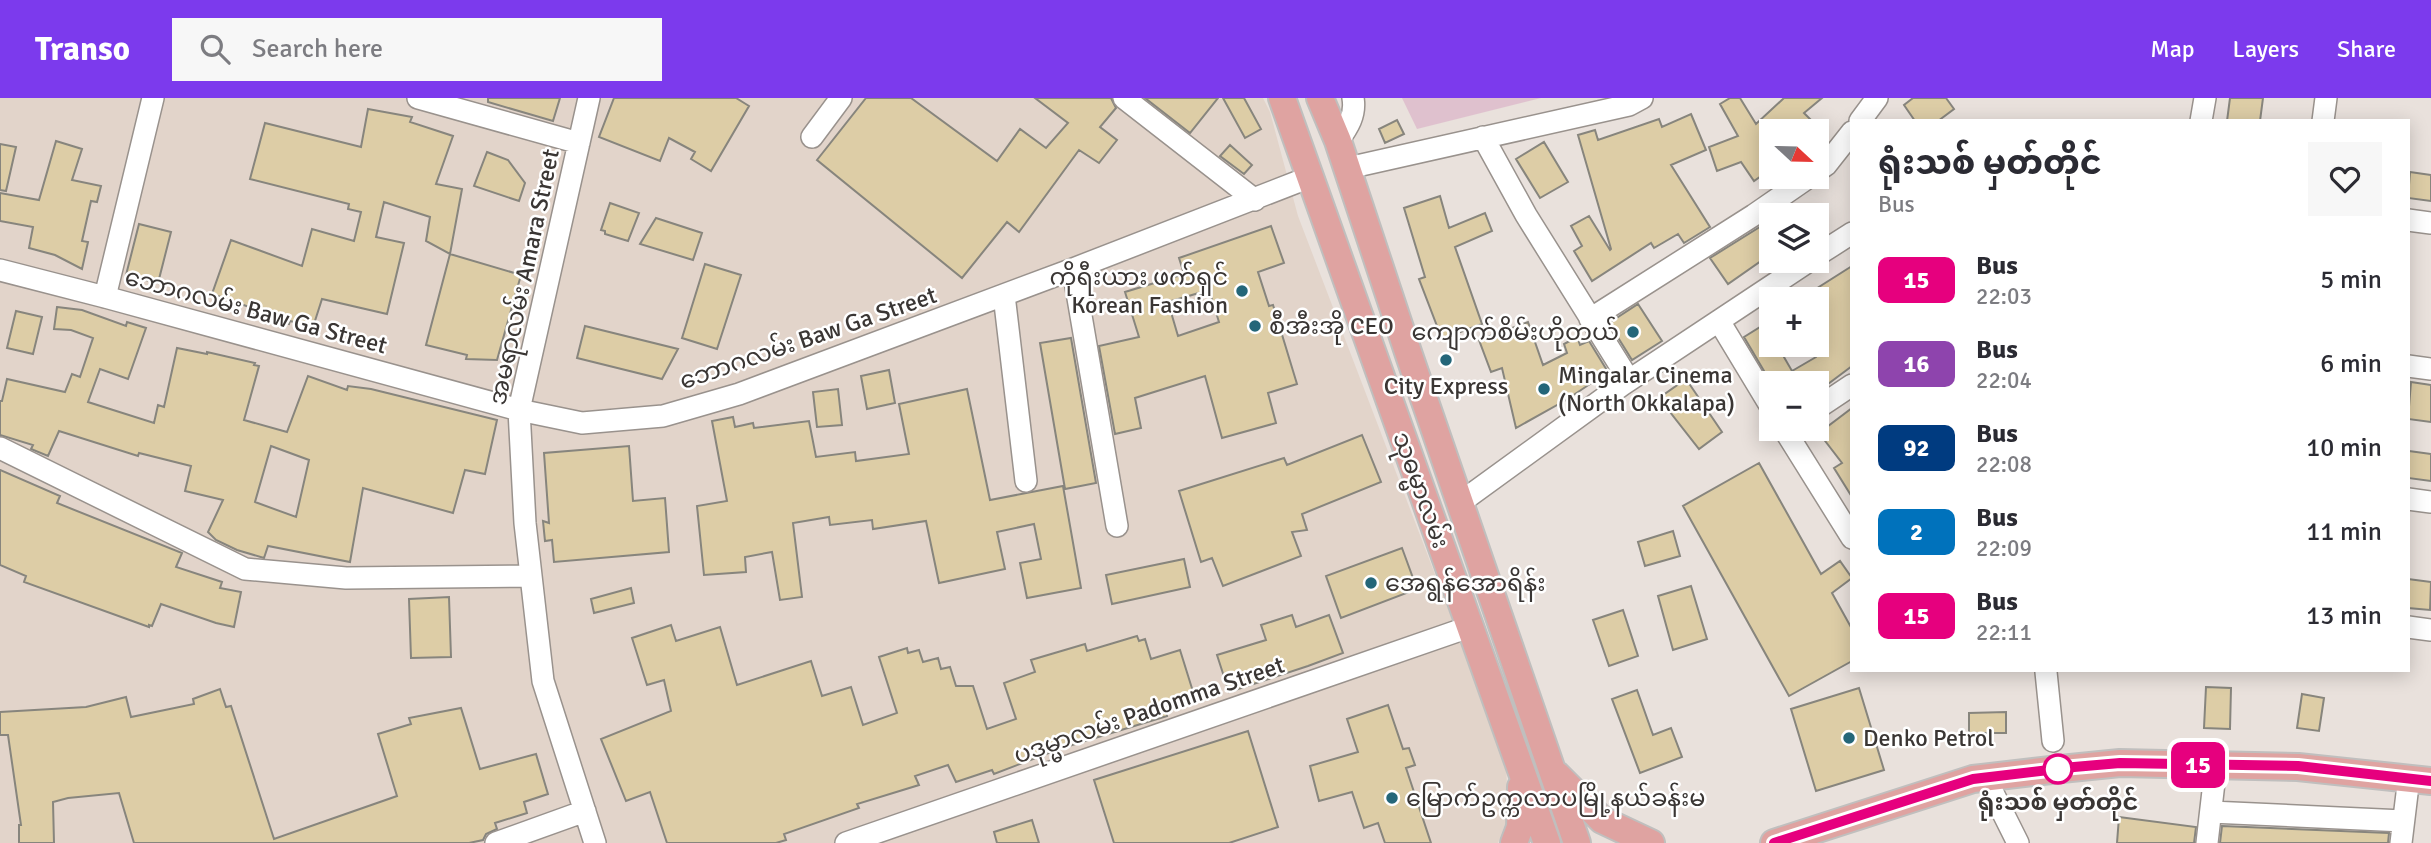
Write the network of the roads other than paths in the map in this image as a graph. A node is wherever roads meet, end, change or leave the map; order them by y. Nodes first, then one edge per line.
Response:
1 (153, 98) edge
2 (418, 98) edge
3 (589, 98) edge
4 (841, 98) edge
5 (1124, 98) edge
6 (1282, 98) edge
7 (1320, 98) edge
8 (1353, 98) edge
9 (1642, 98) edge
10 (1877, 98) edge
11 (2205, 98) edge
12 (2326, 98) edge
13 (1861, 119) edge
14 (2201, 119) edge
15 (2323, 119) edge
16 (1850, 135) edge
17 (812, 137) dead end
18 (1483, 137) junction
19 (1338, 141) junction
20 (579, 143) junction
21 (1829, 161) edge
22 (1348, 168) junction
23 (1310, 177) junction
24 (1792, 189) edge
25 (1255, 200) junction
26 (2410, 220) edge
27 (2431, 223) edge
28 (1850, 234) edge
29 (1829, 248) edge
30 (1073, 269) junction
31 (0, 270) edge
32 (1792, 273) edge
33 (1004, 295) junction
34 (105, 297) junction
35 (1590, 319) junction
36 (1719, 321) junction
37 (2410, 366) edge
38 (2431, 369) edge
39 (1629, 380) junction
40 (1850, 386) edge
41 (1759, 387) edge
42 (1829, 400) edge
43 (519, 410) junction
44 (1794, 441) edge
45 (0, 448) edge
46 (1026, 481) dead end
47 (1459, 498) junction
48 (2410, 499) edge
49 (2431, 502) edge
50 (1848, 525) edge
51 (1118, 526) dead end
52 (531, 576) junction
53 (2410, 626) edge
54 (1469, 627) junction
55 (2431, 629) edge
56 (2046, 672) edge
57 (2053, 740) dead end
58 (1549, 765) junction
59 (2216, 765) junction
60 (1521, 774) junction
61 (1985, 777) junction
62 (2420, 779) edge
63 (585, 811) junction
64 (2211, 812) junction
65 (2403, 821) junction
66 (496, 843) edge
67 (595, 843) edge
68 (846, 843) edge
69 (1514, 843) edge
70 (1547, 843) edge
71 (1577, 843) edge
72 (1651, 843) edge
73 (1774, 843) edge
74 (2018, 843) edge
75 (2207, 843) edge
76 (2401, 843) edge

1 - 34 street
2 - 20 street
3 - 20 street, အမရာလမ်း Amara Street
4 - 17 street
5 - 25 street
6 - 23 main road, သုဓမ္မာလမ်း
7 - 19 main road, သုဓမ္မာလမ်း
8 - 19 street
9 - 18 street
10 - 13 street
11 - 14 street
12 - 15 street
16 - 21 street
18 - 22 street
18 - 35 street
19 - 22 main road, သုဓမ္မာလမ်း
20 - 43 street, အမရာလမ်း Amara Street
22 - 47 main road, သုဓမ္မာလမ်း
23 - 25 street, ဘောဂလမ်း Baw Ga Street
23 - 54 main road, သုဓမ္မာလမ်း
24 - 35 street
25 - 30 street, ဘောဂလမ်း Baw Ga Street
26 - 27 street
28 - 29 street
30 - 33 street, ဘောဂလမ်း Baw Ga Street
30 - 51 street
31 - 34 street, ဘောဂလမ်း Baw Ga Street
32 - 36 street
33 - 43 street, ဘောဂလမ်း Baw Ga Street
33 - 46 street
34 - 43 street, ဘောဂလမ်း Baw Ga Street
35 - 39 street
36 - 39 street
36 - 41 street
37 - 38 street
39 - 47 street
40 - 42 street
43 - 52 street, အမရာလမ်း Amara Street
44 - 50 street
45 - 52 street
47 - 58 main road, သုဓမ္မာလမ်း
48 - 49 street
52 - 63 street, အမရာလမ်း Amara Street
53 - 55 street
54 - 60 main road, သုဓမ္မာလမ်း
54 - 68 street, ပဒုမ္မာလမ်း Padomma Street
56 - 57 street
58 - 71 main road, သုဓမ္မာလမ်း
58 - 72 main road
59 - 61 main road
59 - 62 main road
59 - 64 street
60 - 69 main road
60 - 70 main road, သုဓမ္မာလမ်း
61 - 73 main road
61 - 74 street
62 - 65 street
63 - 66 street
63 - 67 street, အမရာလမ်း Amara Street
64 - 65 street
64 - 75 street
65 - 76 street

